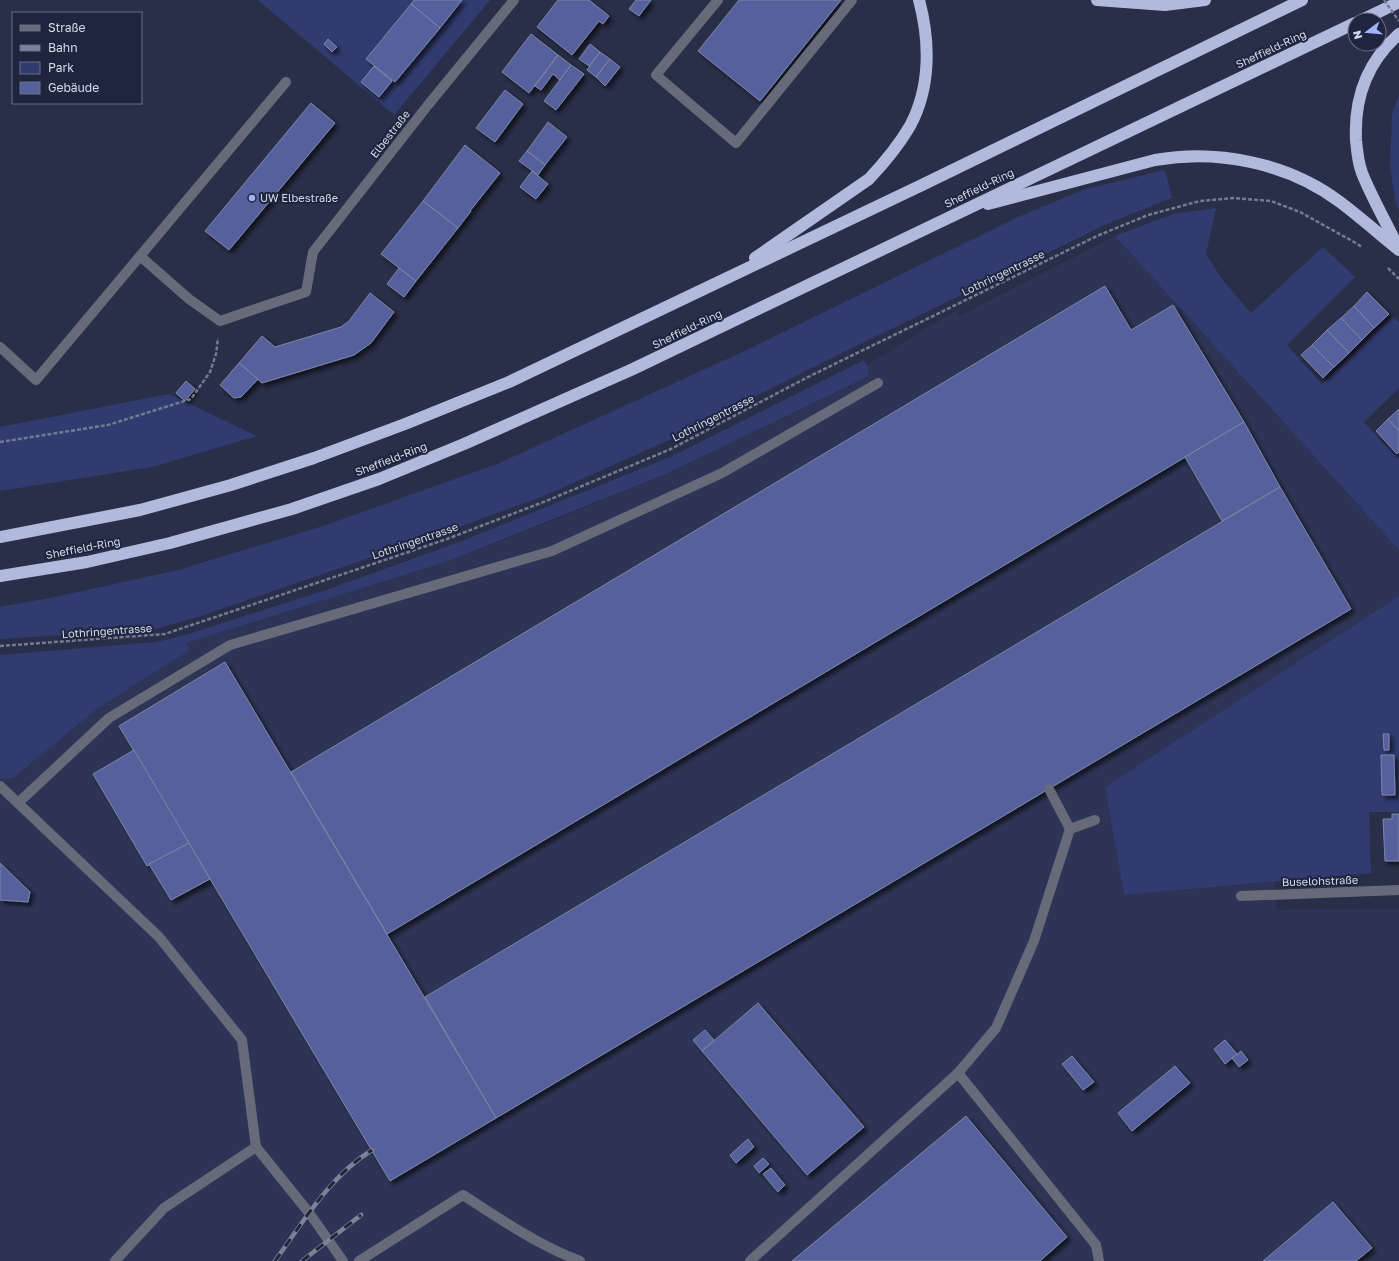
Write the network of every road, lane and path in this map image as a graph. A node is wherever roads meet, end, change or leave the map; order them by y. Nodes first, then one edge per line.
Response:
1 (514, 0) edge
2 (718, 0) edge
3 (852, 0) edge
4 (919, 0) edge
5 (1097, 0) edge
6 (1205, 0) edge
7 (1302, 0) edge
8 (1384, 0) edge
9 (1399, 2) edge
10 (1379, 12) edge
11 (1399, 21) edge
12 (1347, 28) edge
13 (1399, 34) edge
14 (286, 82) dead end
15 (960, 212) junction
16 (1399, 249) edge
17 (1366, 250) dead end
18 (140, 256) junction
19 (1384, 263) dead end
20 (725, 279) junction
21 (1399, 279) edge
22 (220, 321) junction
23 (0, 347) edge
24 (878, 383) dead end
25 (0, 442) edge
26 (0, 537) edge
27 (0, 576) edge
28 (0, 646) edge
29 (0, 786) edge
30 (1049, 789) dead end
31 (18, 803) junction
32 (1095, 820) dead end
33 (1070, 829) junction
34 (1399, 890) edge
35 (1241, 896) dead end
36 (958, 1073) junction
37 (256, 1147) junction
38 (562, 1258) edge
39 (115, 1261) edge
40 (343, 1261) edge
41 (359, 1261) edge
42 (580, 1261) edge
43 (750, 1261) edge
44 (1099, 1261) edge

1 - 22 street, Elbestraße
2 - 3 street
4 - 20 highway
5 - 6 highway
7 - 20 highway
8 - 11 path, bridge
9 - 10 highway
12 - 15 highway, Sheffield-Ring
13 - 16 highway
14 - 18 street
15 - 16 highway
15 - 27 highway, Sheffield-Ring
17 - 28 path, Lothringentrasse
18 - 22 street
18 - 23 street
19 - 21 path
20 - 26 highway
22 - 25 path
24 - 31 street
29 - 31 street
30 - 33 street
31 - 37 street
32 - 33 street
33 - 36 street
34 - 35 street, Buselohstraße
36 - 43 street
36 - 44 street
37 - 39 street
37 - 40 street
38 - 41 street
38 - 42 street

